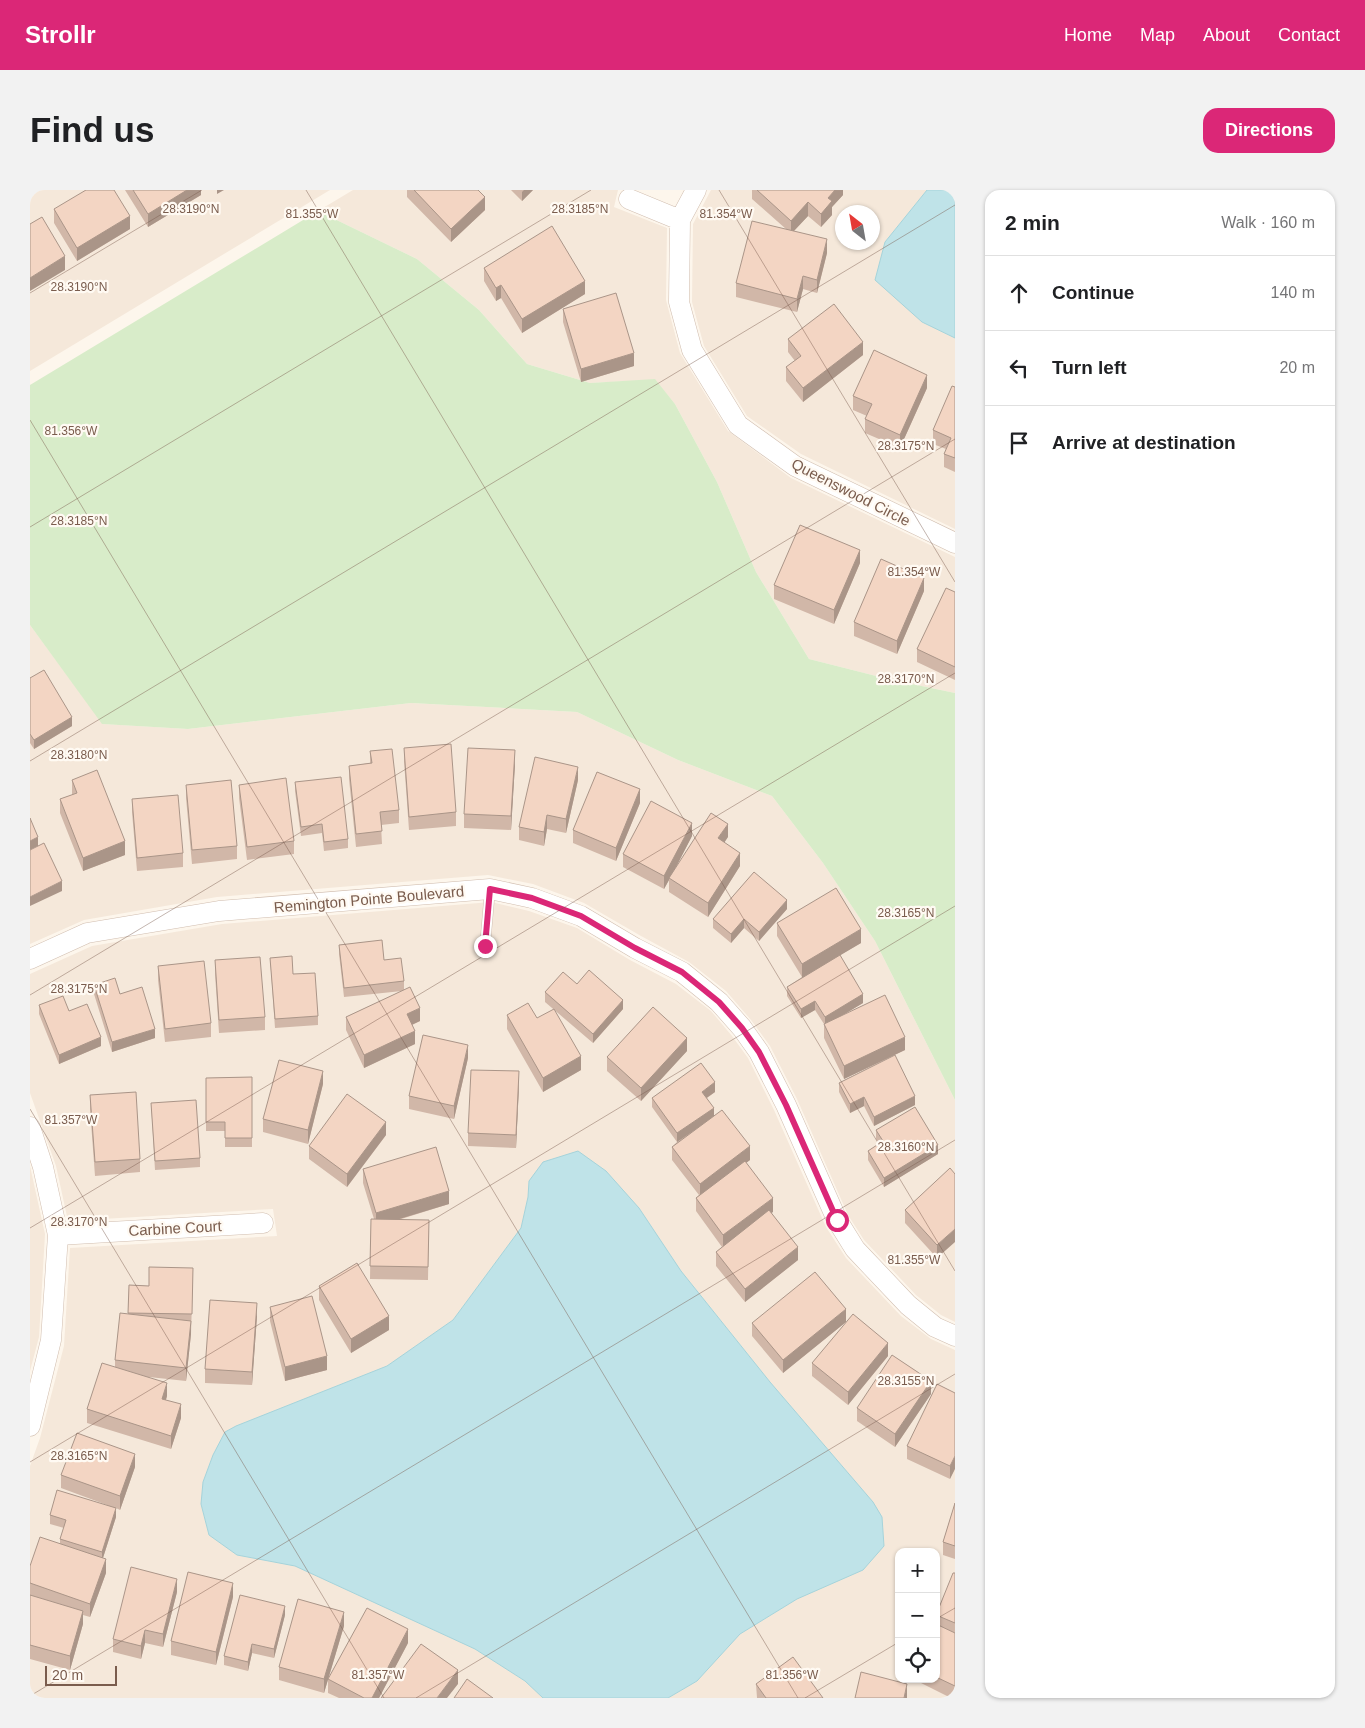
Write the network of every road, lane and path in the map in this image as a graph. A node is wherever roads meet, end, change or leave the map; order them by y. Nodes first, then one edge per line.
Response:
1 (696, 190) edge
2 (629, 199) dead end
3 (680, 220) junction
4 (955, 543) edge
5 (490, 889) junction
6 (485, 946) dead end
7 (30, 959) edge
8 (30, 1127) edge
9 (263, 1223) dead end
10 (58, 1235) junction
11 (955, 1336) edge
12 (30, 1426) edge

1 - 3 street, Queenswood Circle
2 - 3 street
3 - 4 street, Queenswood Circle
5 - 6 lane
5 - 7 street, Remington Pointe Boulevard
5 - 11 street, Remington Pointe Boulevard
8 - 10 street
9 - 10 street, Carbine Court
10 - 12 street

